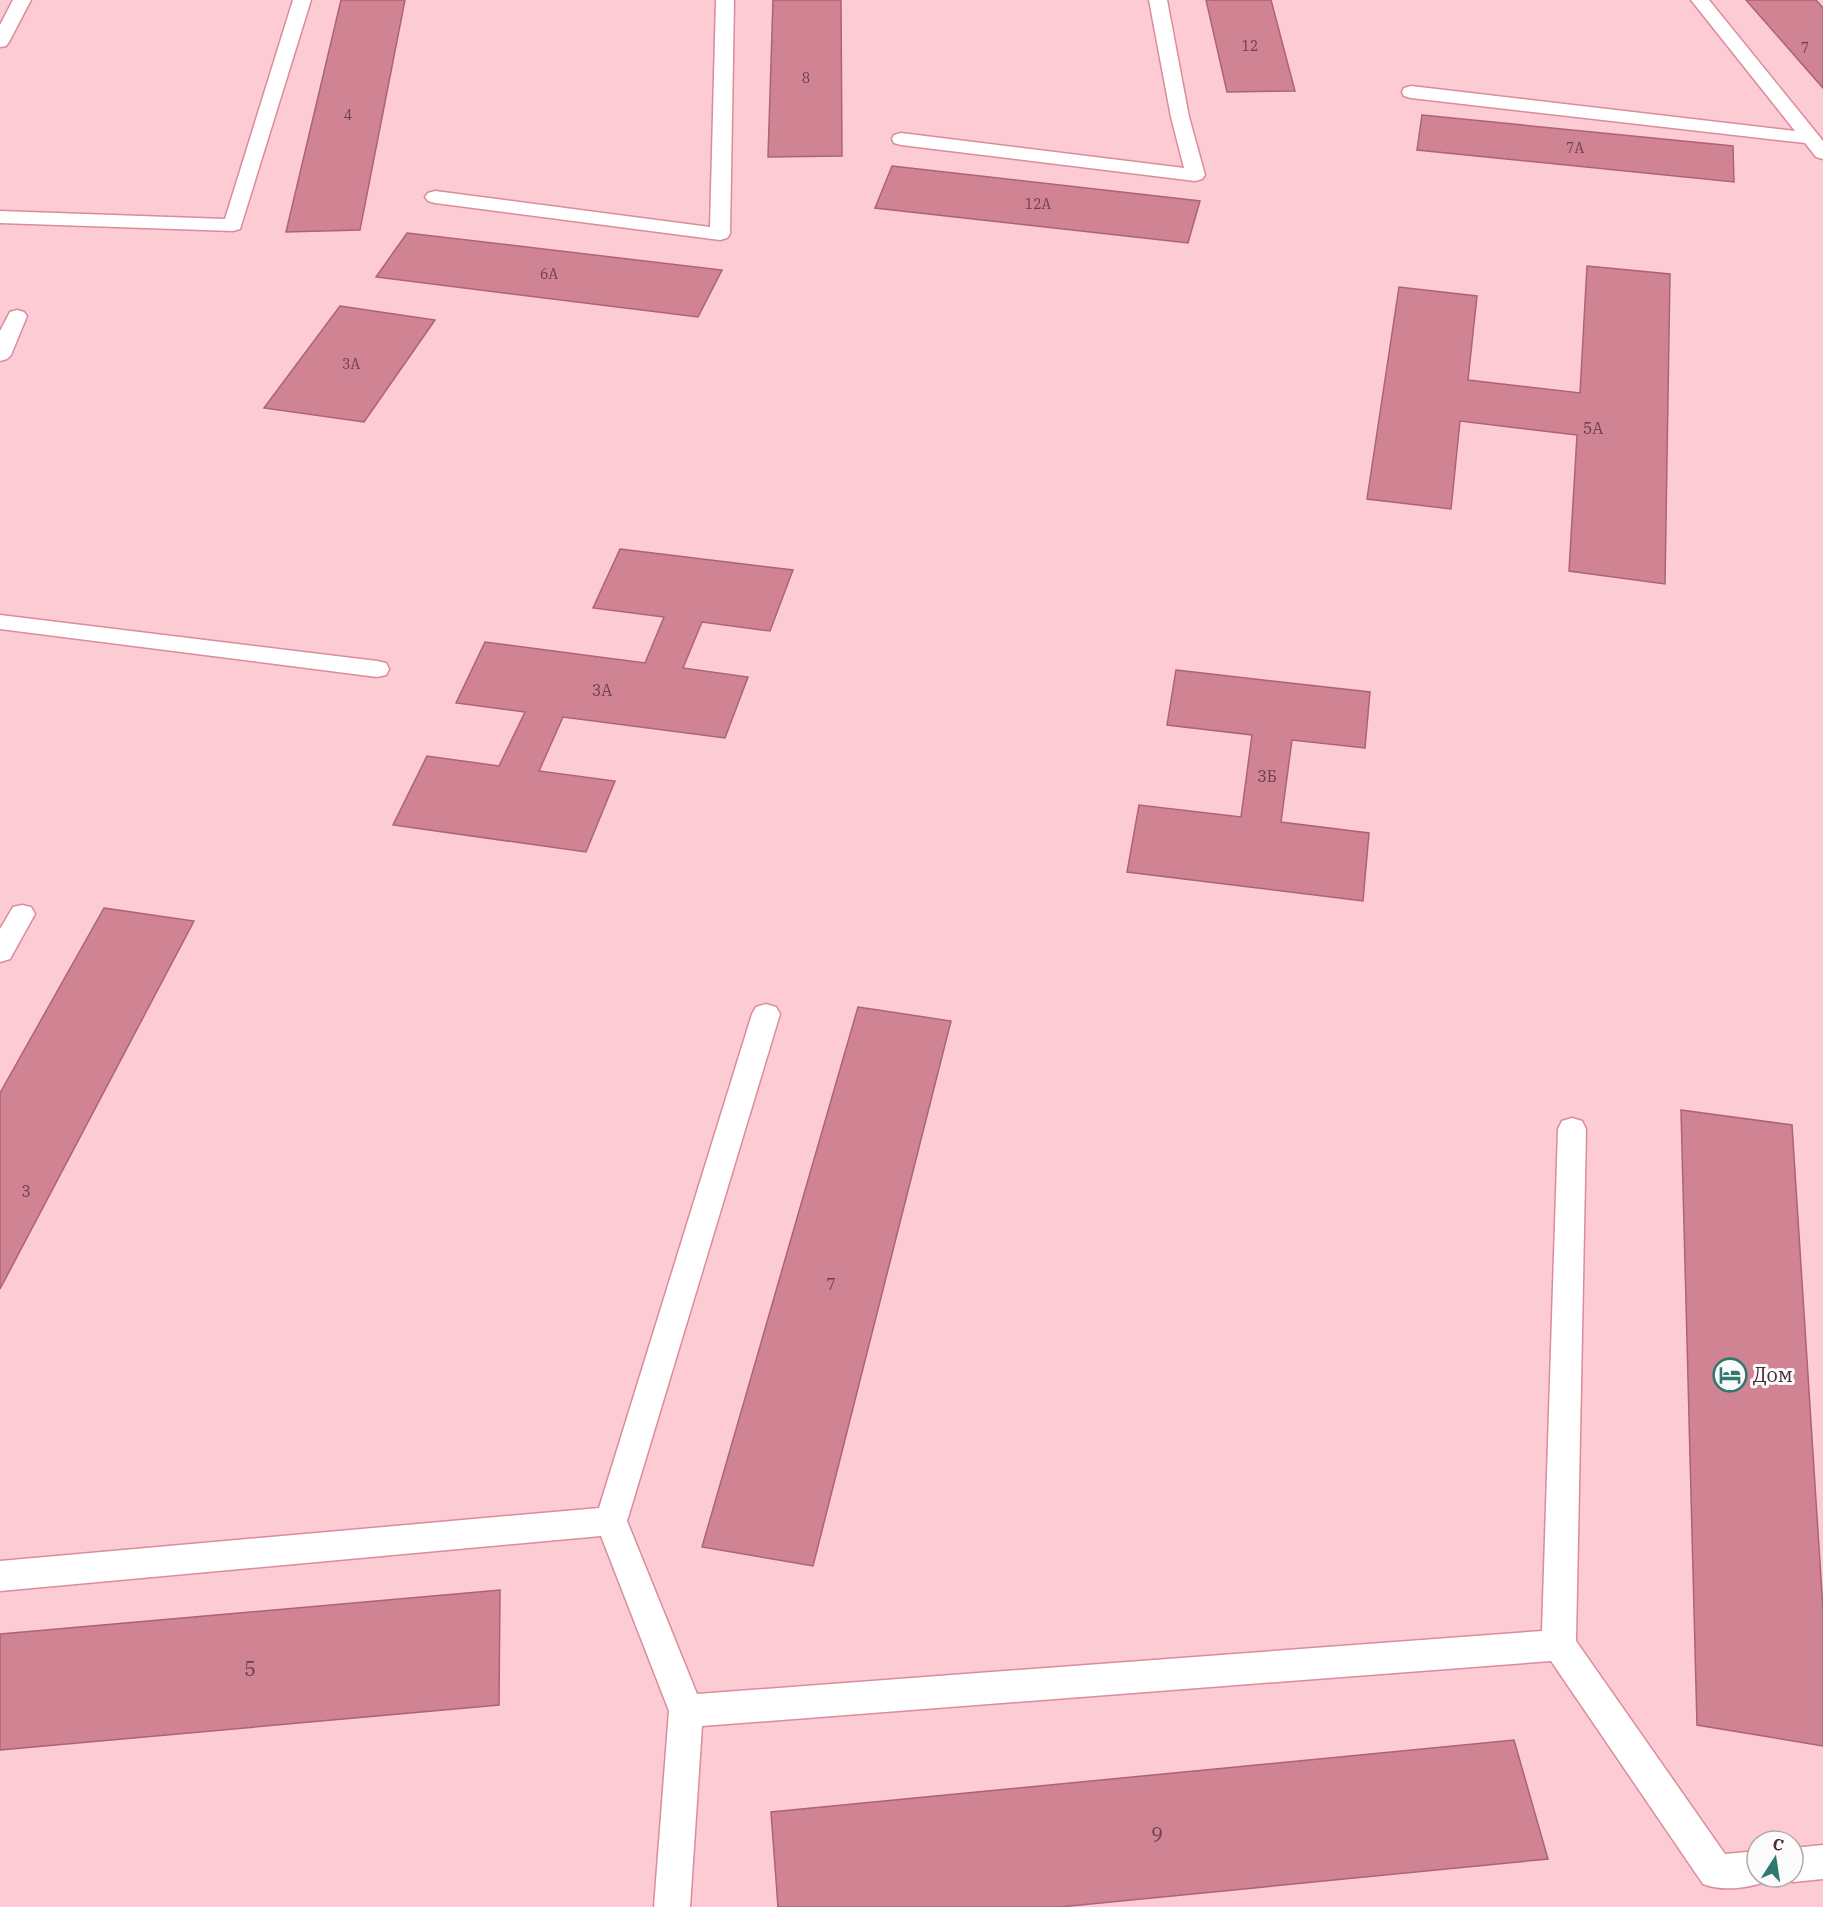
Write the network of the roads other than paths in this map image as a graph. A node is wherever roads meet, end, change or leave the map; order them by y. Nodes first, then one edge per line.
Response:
1 (22, 0) edge
2 (302, 0) edge
3 (725, 0) edge
4 (1158, 0) edge
5 (1700, 0) edge
6 (0, 42) edge
7 (1411, 92) dead end
8 (1811, 138) junction
9 (901, 139) dead end
10 (1823, 153) edge
11 (435, 197) dead end
12 (0, 217) edge
13 (17, 316) dead end
14 (0, 355) edge
15 (0, 622) edge
16 (377, 669) dead end
17 (22, 914) dead end
18 (0, 952) edge
19 (766, 1014) dead end
20 (1572, 1129) dead end
21 (611, 1521) junction
22 (0, 1576) edge
23 (1559, 1645) junction
24 (686, 1711) junction
25 (1823, 1862) edge
26 (1805, 1864) edge
27 (1745, 1869) edge
28 (672, 1907) edge

1 - 6 lane
2 - 12 lane
3 - 11 lane
4 - 9 lane
5 - 8 lane
7 - 8 lane
8 - 10 lane
13 - 14 lane
15 - 16 lane
17 - 18 lane
19 - 21 lane
20 - 23 lane
21 - 22 lane
21 - 24 lane
23 - 24 lane
23 - 27 lane
24 - 28 lane
25 - 26 lane

